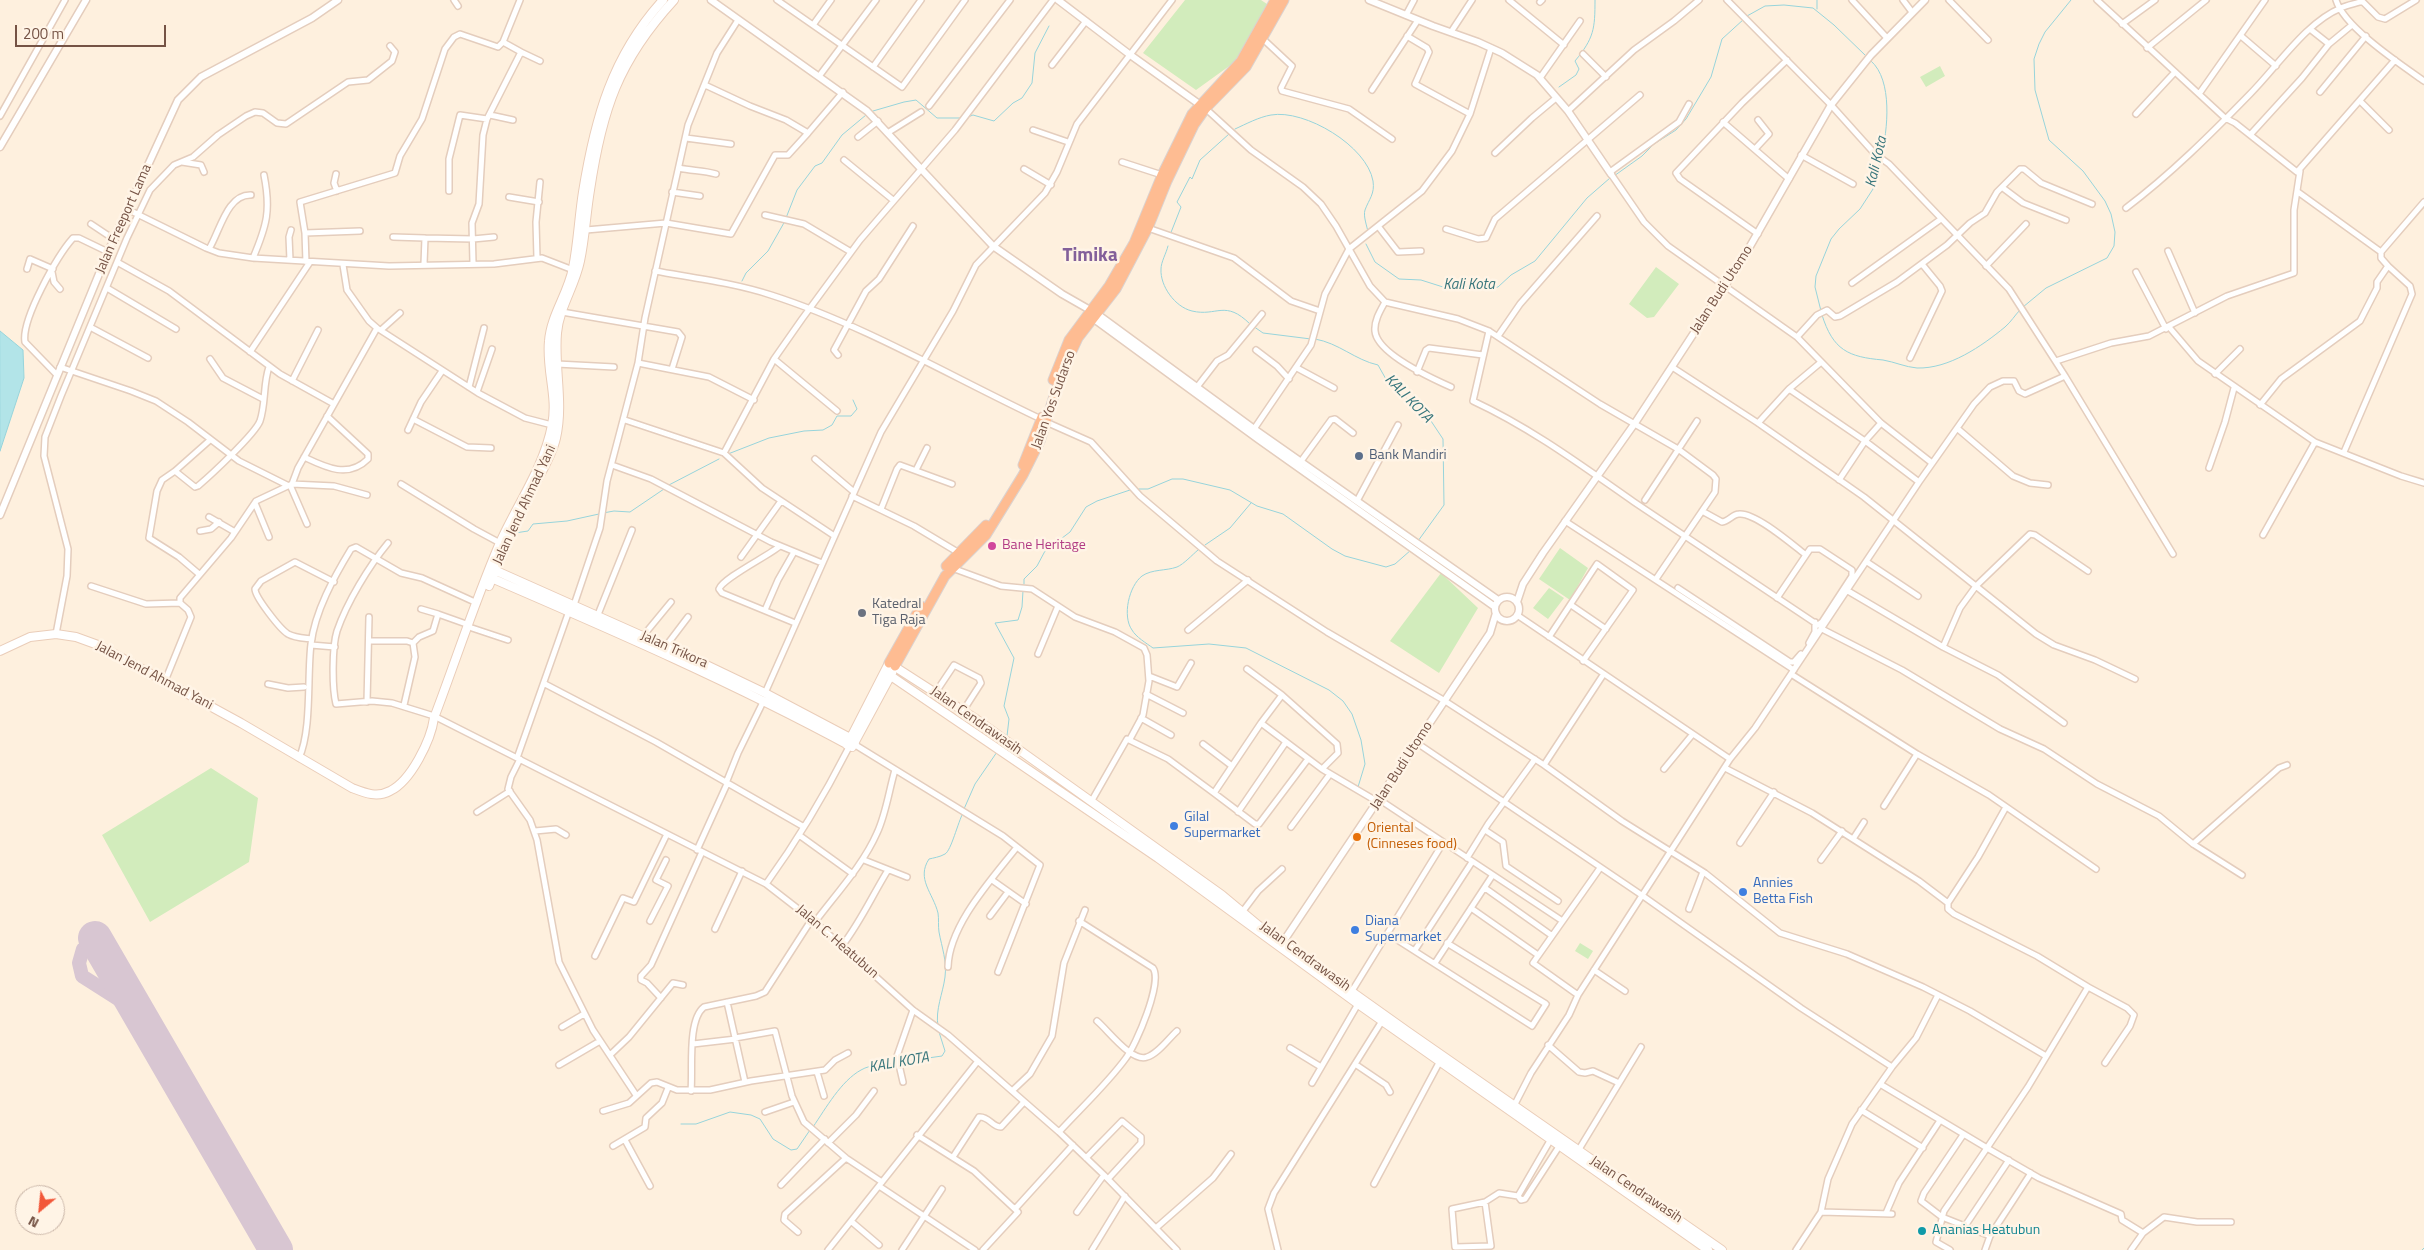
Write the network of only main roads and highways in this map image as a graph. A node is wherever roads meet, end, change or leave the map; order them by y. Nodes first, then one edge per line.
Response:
1 (663, 0) edge
2 (674, 0) edge
3 (1274, 0) edge
4 (1284, 0) edge
5 (1203, 106) junction
6 (599, 127) junction
7 (1091, 313) junction
8 (552, 352) junction
9 (961, 554) junction
10 (491, 573) junction
11 (596, 619) junction
12 (470, 627) junction
13 (0, 651) edge
14 (892, 664) junction
15 (888, 674) junction
16 (765, 697) junction
17 (976, 719) junction
18 (970, 728) junction
19 (851, 744) joint
20 (1044, 770) junction
21 (1040, 777) junction
22 (1161, 856) junction
23 (1281, 945) junction
24 (1708, 1250) edge
25 (1722, 1250) edge

1 - 6 main road, Jalan Jend Ahmad Yani
2 - 6 main road, Jalan Jend Ahmad Yani
3 - 5 highway, Jalan Yos Sudarso
4 - 5 highway, Jalan Yos Sudarso
5 - 7 highway, Jalan Yos Sudarso
5 - 7 highway, Jalan Yos Sudarso
6 - 8 main road, Jalan Jend Ahmad Yani
6 - 8 main road, Jalan Jend Ahmad Yani
7 - 9 highway, Jalan Yos Sudarso
8 - 10 main road, Jalan Jend Ahmad Yani
8 - 10 main road, Jalan Jend Ahmad Yani
9 - 14 highway, Jalan Yos Sudarso
9 - 14 highway, Jalan Yos Sudarso
10 - 11 main road, Jalan Trikora
10 - 12 main road, Jalan Jend Ahmad Yani
10 - 12 main road, Jalan Jend Ahmad Yani
11 - 16 main road, Jalan Trikora
11 - 16 main road, Jalan Trikora
12 - 13 main road, Jalan Jend Ahmad Yani
14 - 15 main road, Jalan Yos Sudarso
14 - 17 main road, Jalan Cendrawasih
15 - 18 main road, Jalan Cendrawasih
15 - 19 main road, Jalan Yos Sudarso
16 - 19 main road, Jalan Trikora
17 - 18 main road
17 - 20 main road, Jalan Cendrawasih
18 - 21 main road, Jalan Cendrawasih
20 - 21 main road
20 - 22 main road, Jalan Cendrawasih
21 - 22 main road, Jalan Cendrawasih
22 - 23 main road, Jalan Cendrawasih
22 - 23 main road, Jalan Cendrawasih
23 - 24 main road, Jalan Cendrawasih
23 - 25 main road, Jalan Cendrawasih

